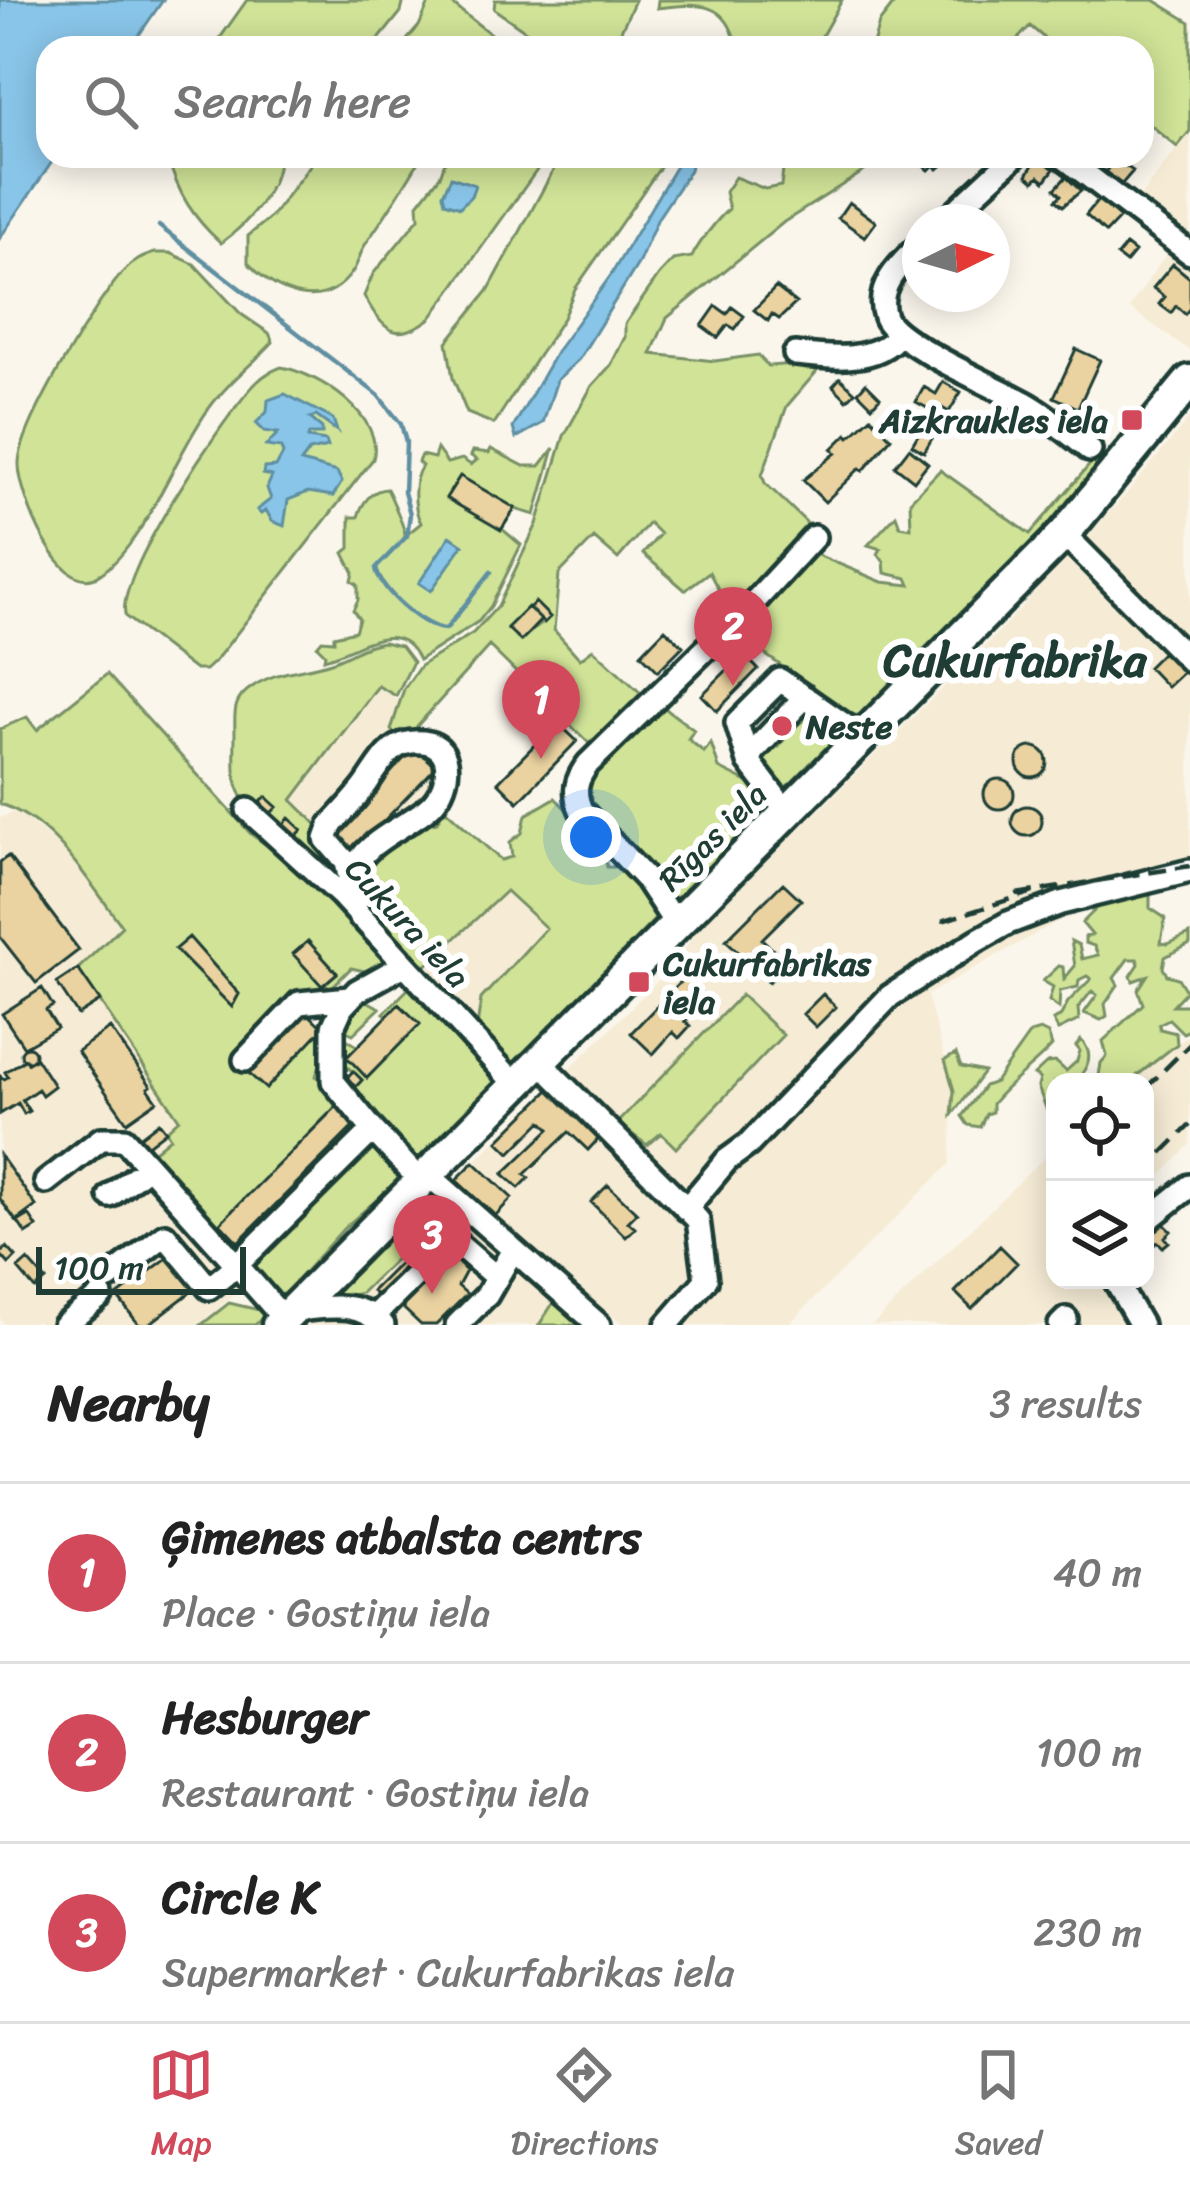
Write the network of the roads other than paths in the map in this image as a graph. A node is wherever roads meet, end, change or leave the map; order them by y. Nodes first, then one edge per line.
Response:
1 (1002, 168) edge
2 (1078, 168) edge
3 (963, 204) edge
4 (1190, 254) edge
5 (902, 264) edge
6 (899, 334) junction
7 (795, 354) dead end
8 (1190, 381) edge
9 (1090, 450) dead end
10 (1064, 534) junction
11 (814, 537) dead end
12 (1190, 661) edge
13 (805, 697) junction
14 (862, 737) junction
15 (749, 762) junction
16 (248, 809) dead end
17 (787, 812) junction
18 (1190, 871) edge
19 (350, 882) junction
20 (360, 917) junction
21 (675, 923) junction
22 (404, 965) junction
23 (349, 998) junction
24 (245, 1060) dead end
25 (539, 1060) junction
26 (516, 1085) junction
27 (374, 1130) junction
28 (148, 1167) junction
29 (424, 1177) junction
30 (46, 1182) dead end
31 (1190, 1186) edge
32 (110, 1196) dead end
33 (686, 1209) junction
34 (1154, 1215) edge
35 (513, 1250) junction
36 (237, 1264) junction
37 (497, 1278) junction
38 (1120, 1289) edge
39 (285, 1318) edge
40 (371, 1322) edge
41 (64, 1325) edge
42 (457, 1325) edge
43 (599, 1325) edge
44 (667, 1325) edge
45 (1141, 1325) edge

1 - 3 street
2 - 4 street
5 - 6 street
6 - 7 street
6 - 9 street
8 - 10 highway, Rīgas iela
10 - 12 street
10 - 14 highway, Rīgas iela
11 - 21 street
13 - 14 street
13 - 15 street
13 - 15 street
14 - 17 highway, Rīgas iela
15 - 17 street
16 - 20 street, Cukura iela
17 - 21 highway, Rīgas iela
18 - 33 street
19 - 19 street
19 - 20 street
20 - 22 street, Cukura iela
21 - 25 highway, Rīgas iela
22 - 23 street
22 - 26 street, Cukura iela
23 - 24 street
23 - 27 street
25 - 26 highway, Rīgas iela
25 - 33 street
26 - 29 highway, Rīgas iela
27 - 29 street
27 - 36 street
28 - 30 street
28 - 32 street
28 - 36 street
29 - 35 street
29 - 39 highway, Rīgas iela
31 - 34 street
33 - 44 street
35 - 37 street
35 - 43 street
36 - 39 street
36 - 41 street
37 - 40 street
37 - 42 street
38 - 45 street
39 - 40 street

